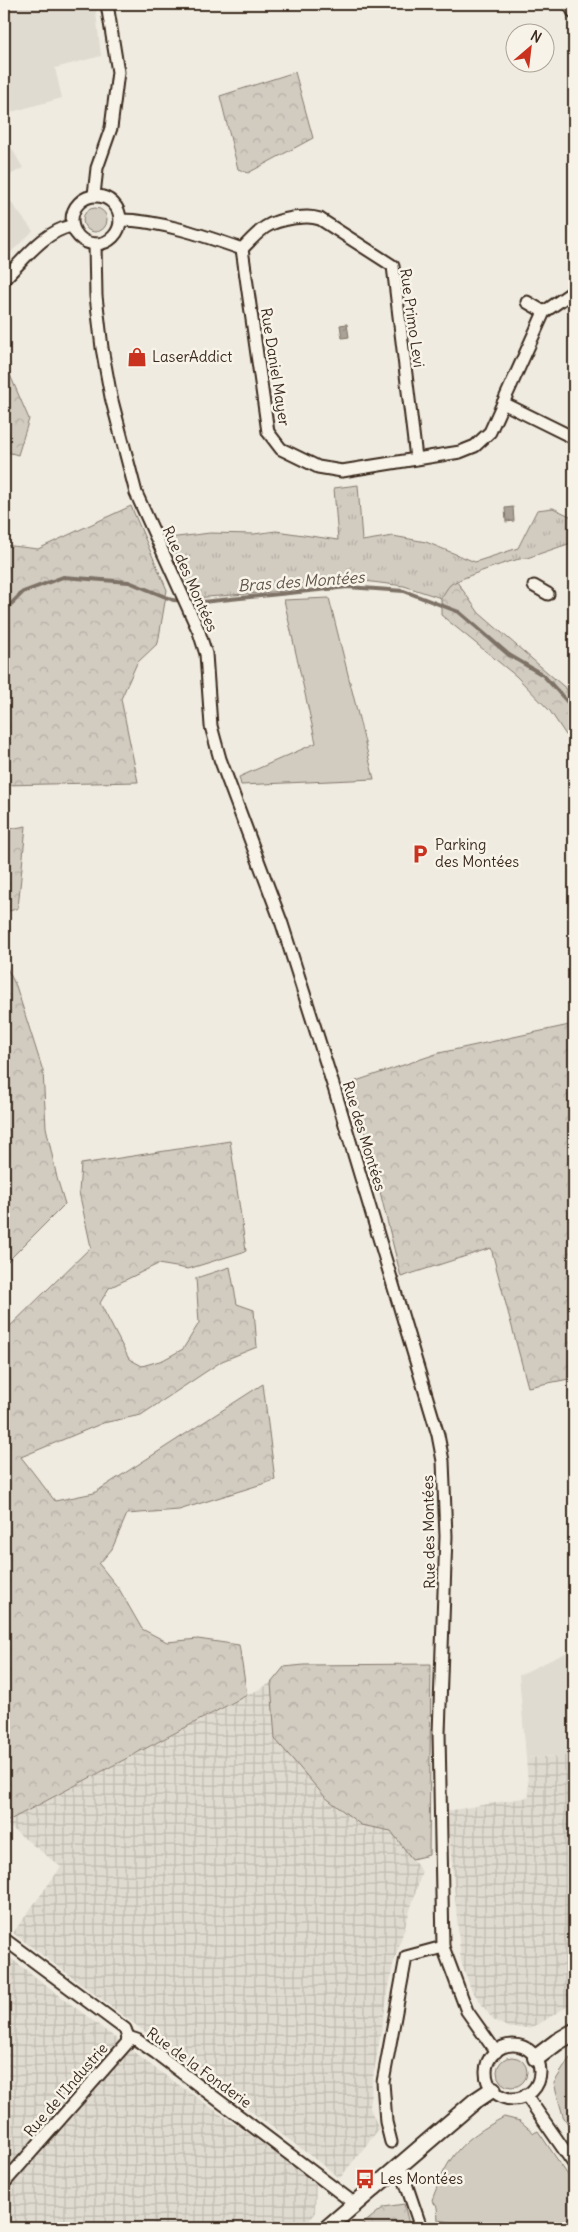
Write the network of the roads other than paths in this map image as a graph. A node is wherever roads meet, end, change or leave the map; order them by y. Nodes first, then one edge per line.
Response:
1 (107, 4) edge
2 (570, 4) edge
3 (574, 13) edge
4 (94, 195) junction
5 (120, 220) junction
6 (71, 226) junction
7 (95, 244) junction
8 (242, 249) junction
9 (4, 279) edge
10 (574, 291) edge
11 (527, 302) dead end
12 (544, 312) junction
13 (503, 403) junction
14 (574, 438) edge
15 (416, 458) junction
16 (534, 586) dead end
17 (548, 594) dead end
18 (4, 1939) edge
19 (444, 1947) junction
20 (574, 2032) edge
21 (128, 2038) junction
22 (496, 2052) junction
23 (536, 2058) junction
24 (492, 2089) junction
25 (526, 2095) junction
26 (391, 2142) dead end
27 (402, 2164) junction
28 (574, 2164) edge
29 (4, 2183) edge
30 (355, 2204) junction
31 (327, 2228) edge
32 (421, 2228) edge

1 - 4 street
2 - 3 street
4 - 5 street
4 - 6 street
5 - 7 street
5 - 8 street
6 - 7 street
6 - 9 street
7 - 19 street, Rue des Montées
8 - 15 street, Rue Daniel Mayer
8 - 15 street, Rue Primo Levi
10 - 12 street
11 - 12 street
12 - 13 street, Rue Daniel Mayer
13 - 14 street
13 - 15 street, Rue Daniel Mayer
16 - 17 street
18 - 21 street, Rue de la Fonderie
19 - 22 street, Rue des Montées
19 - 26 street
20 - 23 main road
21 - 29 street, Rue de l'Industrie
21 - 30 street, Rue de la Fonderie
22 - 23 street
22 - 24 street
23 - 25 street
24 - 25 street
24 - 27 street
25 - 28 street
27 - 30 street
27 - 32 street
30 - 31 street

